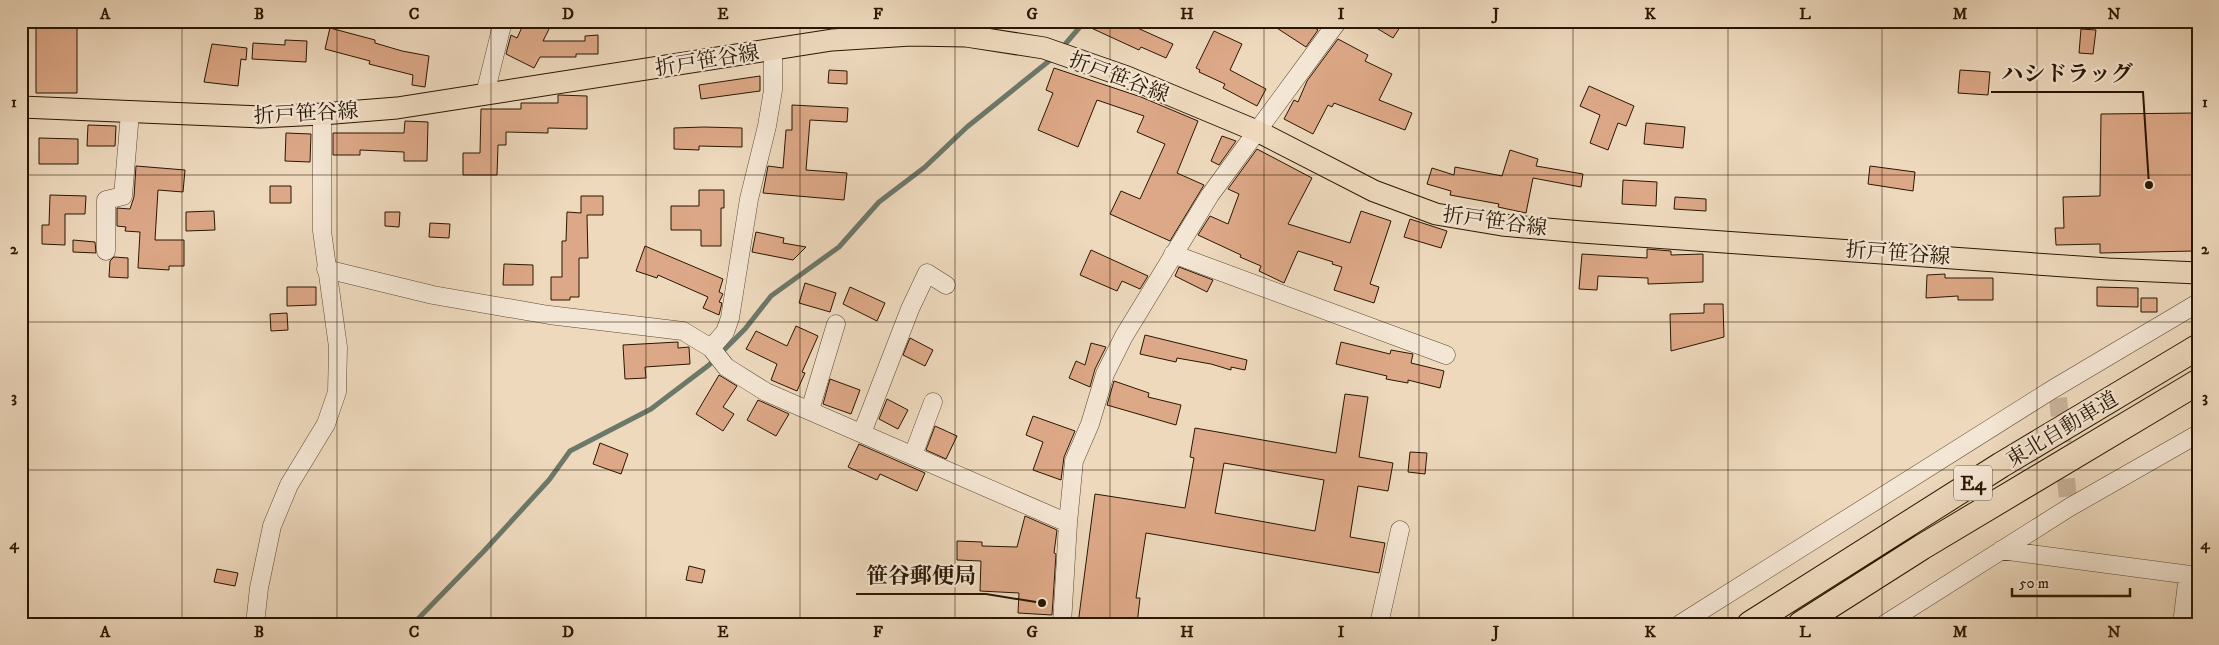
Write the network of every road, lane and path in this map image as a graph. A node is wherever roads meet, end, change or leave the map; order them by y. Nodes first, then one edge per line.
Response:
1 (503, 21) edge
2 (1338, 21) edge
3 (773, 49) junction
4 (485, 94) junction
5 (21, 106) edge
6 (130, 113) junction
7 (322, 114) junction
8 (1259, 132) junction
9 (106, 251) dead end
10 (1174, 254) junction
11 (326, 269) junction
12 (2198, 273) edge
13 (946, 285) dead end
14 (2198, 303) edge
15 (836, 324) dead end
16 (2198, 347) edge
17 (711, 348) junction
18 (1446, 355) dead end
19 (2198, 382) edge
20 (932, 402) dead end
21 (810, 410) junction
22 (862, 433) junction
23 (2198, 434) edge
24 (913, 455) junction
25 (1068, 523) junction
26 (1400, 530) dead end
27 (2001, 550) junction
28 (2193, 575) edge
29 (254, 624) edge
30 (1062, 624) edge
31 (1379, 624) edge
32 (1680, 624) edge
33 (1750, 624) edge
34 (1801, 624) edge
35 (1885, 624) edge
36 (2182, 624) edge

1 - 4 street
2 - 8 street
3 - 4 main road, 折戸笹谷線
3 - 8 main road, 折戸笹谷線
3 - 17 street
4 - 7 main road, 折戸笹谷線
5 - 6 main road, 折戸笹谷線
6 - 7 main road, 折戸笹谷線
6 - 9 street
7 - 11 street
8 - 10 street
8 - 12 main road, 折戸笹谷線
10 - 18 street
10 - 25 street
11 - 17 street
11 - 29 street
13 - 22 street
14 - 32 street
15 - 21 street
16 - 33 highway, 東北自動車道 / E4
17 - 21 street
19 - 34 highway, 東北自動車道 / E4
20 - 24 street
21 - 22 street
22 - 24 street
23 - 27 street
24 - 25 street
25 - 30 street
26 - 31 street
27 - 28 street
27 - 35 street
28 - 36 street

